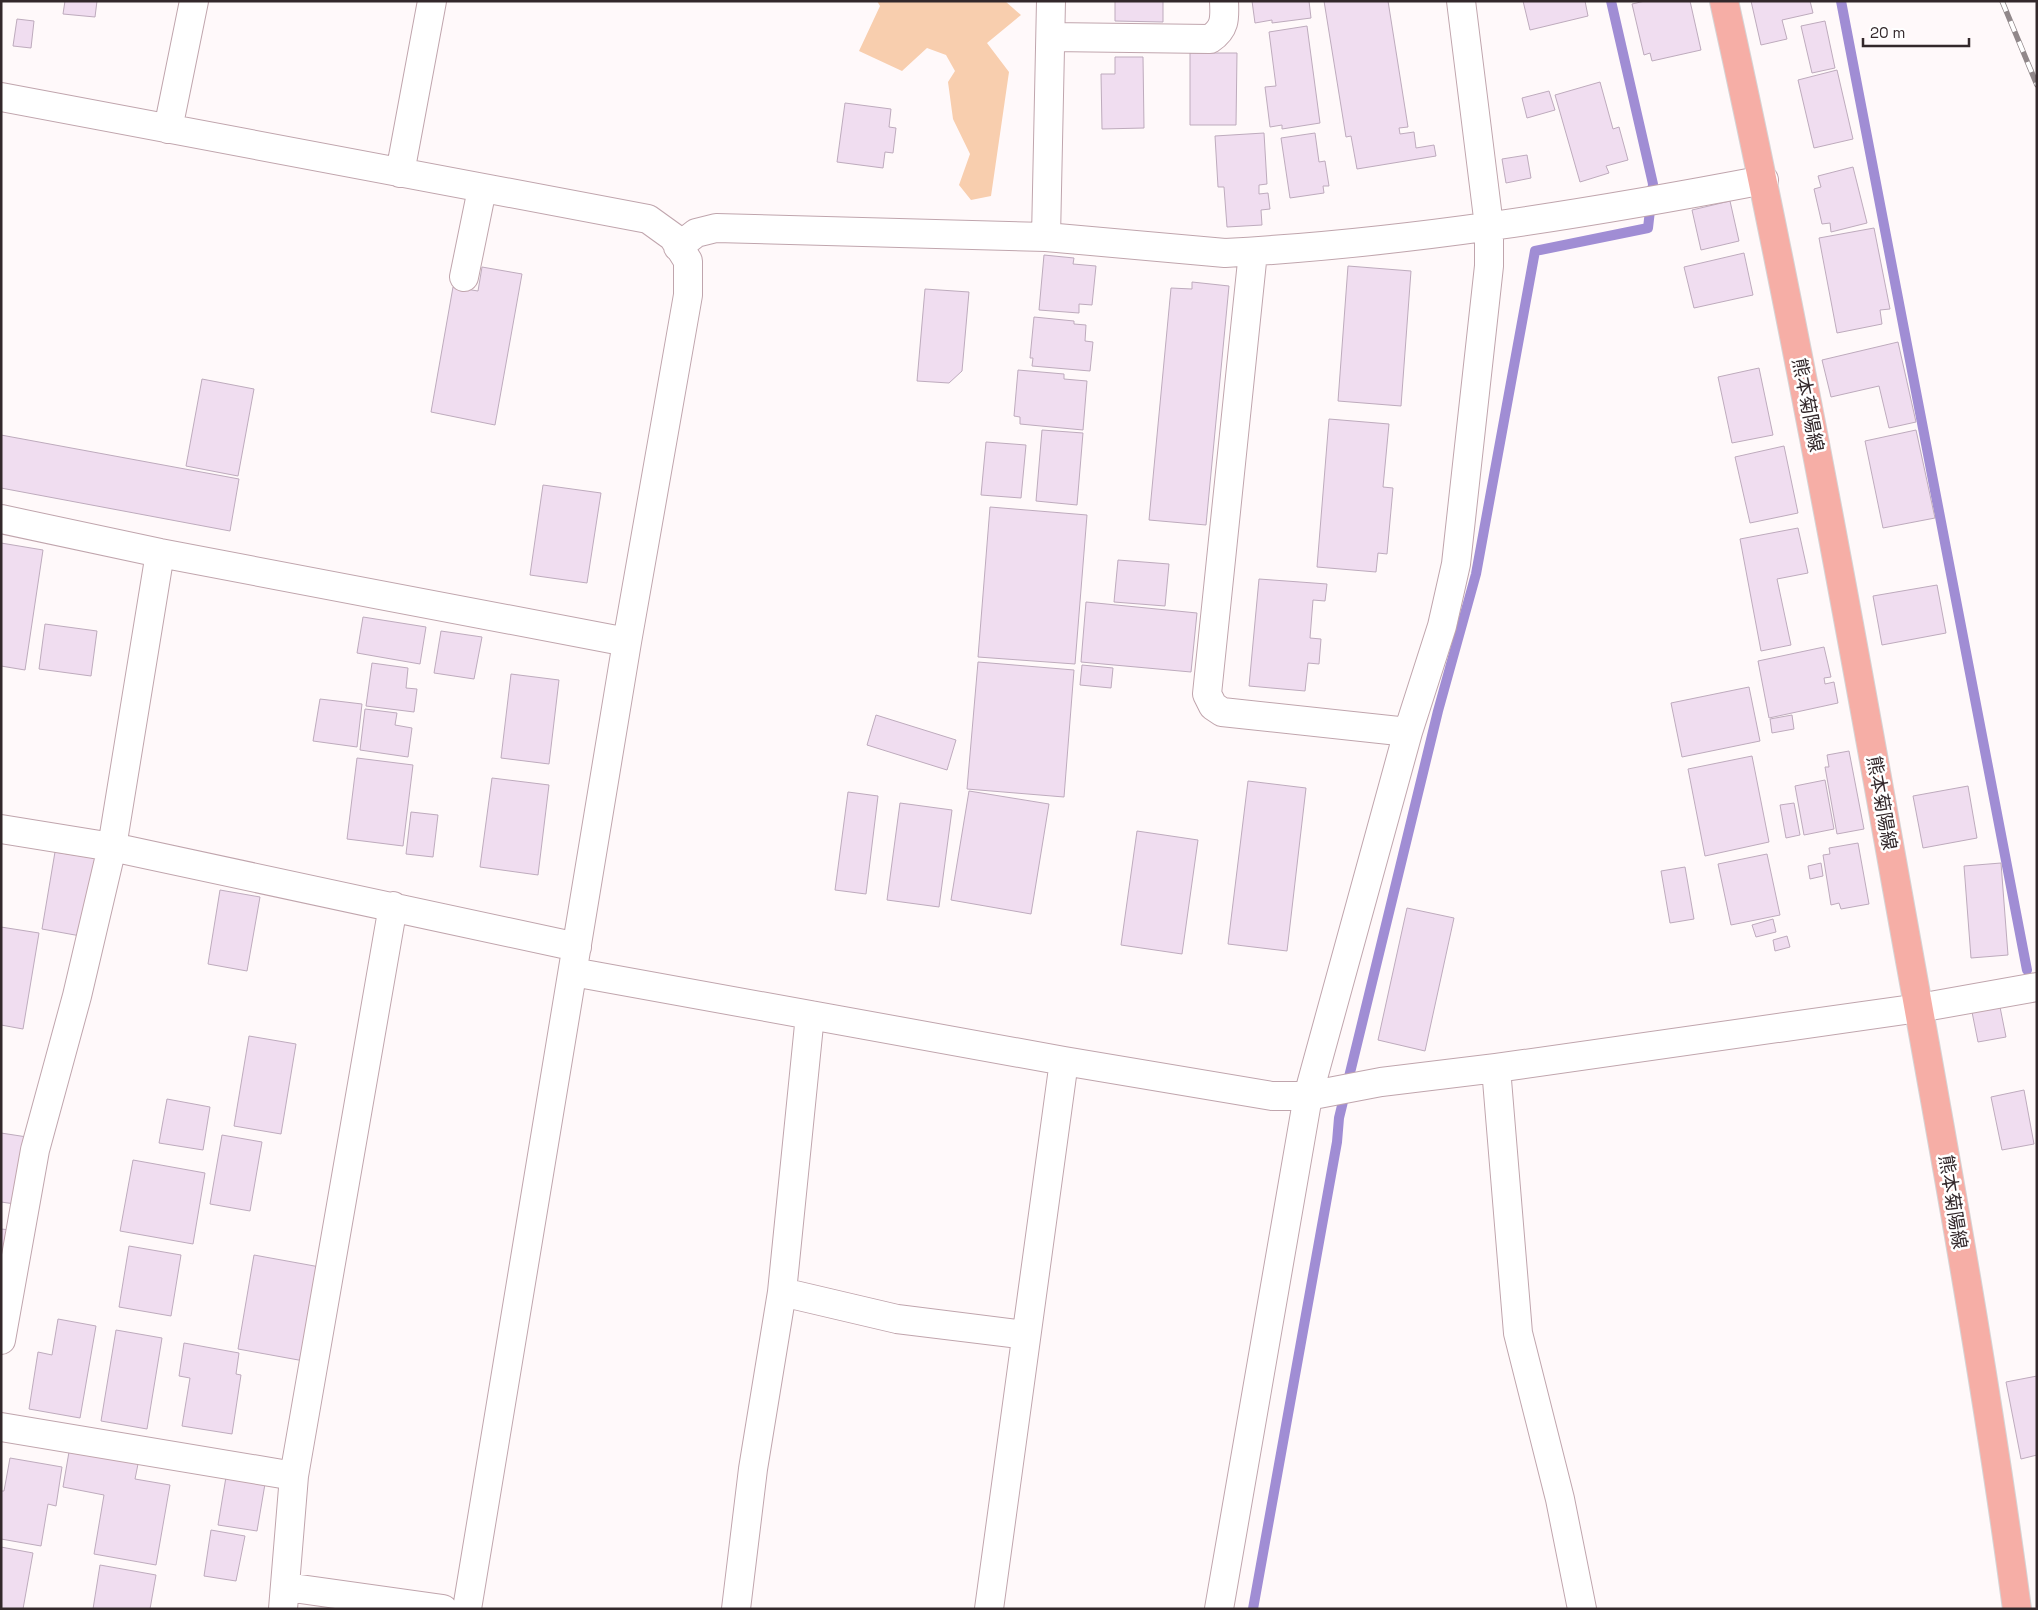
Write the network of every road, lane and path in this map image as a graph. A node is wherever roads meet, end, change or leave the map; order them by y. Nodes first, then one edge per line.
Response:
1 (194, 1) edge
2 (432, 1) edge
3 (1051, 1) edge
4 (1224, 1) edge
5 (1461, 1) edge
6 (1724, 1) edge
7 (1051, 37) junction
8 (1, 97) edge
9 (168, 129) junction
10 (400, 173) junction
11 (1764, 180) junction
12 (482, 189) junction
13 (1489, 226) junction
14 (1046, 237) junction
15 (678, 247) junction
16 (1253, 252) junction
17 (464, 277) dead end
18 (1, 519) edge
19 (160, 553) junction
20 (627, 642) junction
21 (1408, 732) junction
22 (1, 829) edge
23 (112, 846) junction
24 (393, 906) junction
25 (575, 959) junction
26 (2037, 988) edge
27 (1919, 1008) junction
28 (810, 1015) junction
29 (1064, 1061) junction
30 (1496, 1068) junction
31 (1308, 1096) junction
32 (782, 1292) junction
33 (1026, 1335) junction
34 (1, 1340) edge
35 (1, 1427) edge
36 (294, 1476) junction
37 (284, 1598) edge
38 (443, 1609) edge
39 (467, 1609) edge
40 (736, 1609) edge
41 (988, 1609) edge
42 (1219, 1609) edge
43 (1582, 1609) edge
44 (2017, 1609) edge

1 - 9 street
2 - 10 street
3 - 7 street
4 - 7 street
5 - 13 street
6 - 11 main road, 熊本菊陽線
7 - 14 street
8 - 9 street
9 - 10 street
10 - 12 street
11 - 13 street
11 - 27 main road, 熊本菊陽線
12 - 15 street
12 - 17 street
13 - 16 street
13 - 21 street
14 - 15 street
14 - 16 street
15 - 20 street
16 - 21 street
18 - 19 street
19 - 20 street
19 - 23 street
20 - 25 street
21 - 31 street
22 - 23 street
23 - 24 street
23 - 34 street
24 - 25 street
24 - 36 street
25 - 28 street
25 - 39 street
26 - 27 street
27 - 30 street
27 - 44 main road, 熊本菊陽線
28 - 29 street
28 - 32 street
29 - 31 street
29 - 33 street
30 - 31 street
30 - 43 street
31 - 42 street
32 - 33 street
32 - 40 street
33 - 41 street
35 - 36 street
36 - 37 street
37 - 38 street

